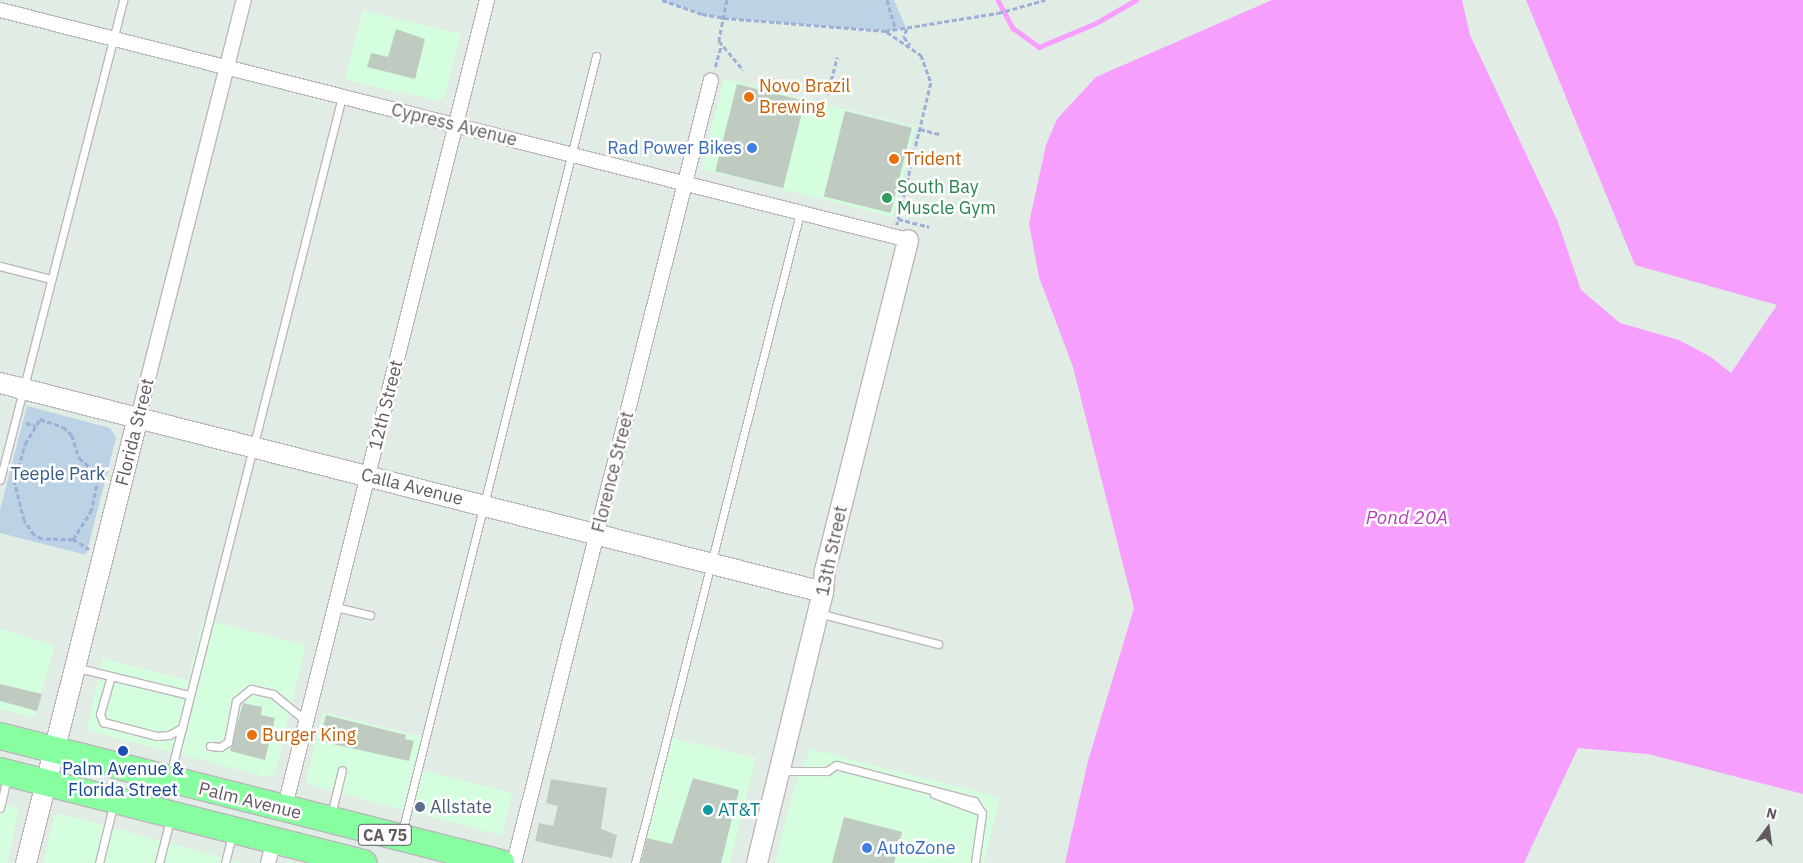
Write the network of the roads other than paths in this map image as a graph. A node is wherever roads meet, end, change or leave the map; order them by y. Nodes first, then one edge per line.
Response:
1 (123, 0) edge
2 (244, 0) edge
3 (487, 0) edge
4 (0, 10) edge
5 (113, 39) junction
6 (596, 56) dead end
7 (226, 68) junction
8 (712, 77) road end
9 (342, 96) junction
10 (456, 125) junction
11 (572, 155) junction
12 (685, 184) junction
13 (800, 213) junction
14 (902, 234) joint
15 (0, 266) edge
16 (51, 279) junction
17 (0, 383) edge
18 (23, 389) junction
19 (138, 418) junction
20 (254, 447) junction
21 (368, 476) junction
22 (0, 480) edge
23 (484, 505) junction
24 (597, 534) junction
25 (712, 563) junction
26 (824, 592) junction
27 (335, 607) junction
28 (818, 613) junction
29 (370, 615) dead end
30 (938, 644) dead end
31 (75, 668) junction
32 (111, 676) junction
33 (190, 696) junction
34 (306, 721) junction
35 (182, 728) junction
36 (0, 736) edge
37 (210, 746) dead end
38 (55, 750) junction
39 (342, 770) dead end
40 (779, 771) junction
41 (4, 772) edge
42 (168, 780) junction
43 (46, 783) junction
44 (115, 800) junction
45 (0, 808) edge
46 (284, 810) junction
47 (172, 814) junction
48 (330, 821) junction
49 (234, 830) junction
50 (400, 838) junction
51 (271, 852) edge
52 (26, 863) edge
53 (99, 863) edge
54 (159, 863) edge
55 (225, 863) edge
56 (364, 863) edge
57 (501, 863) edge
58 (514, 863) edge
59 (635, 863) edge
60 (757, 863) edge
61 (975, 863) edge

1 - 5 lane
2 - 7 street, Florida Street
3 - 10 street, 12th Street
4 - 5 street, Cypress Avenue
5 - 7 street, Cypress Avenue
5 - 16 lane
6 - 11 lane
7 - 9 street, Cypress Avenue
7 - 19 street, Florida Street
8 - 12 street, Florence Street
9 - 10 street, Cypress Avenue
9 - 20 lane
10 - 11 street, Cypress Avenue
10 - 21 street, 12th Street
11 - 12 street, Cypress Avenue
11 - 23 lane
12 - 13 street, Cypress Avenue
12 - 24 street, Florence Street
13 - 14 street, Cypress Avenue
13 - 25 lane
14 - 26 street, 13th Street
15 - 16 lane
16 - 18 lane
17 - 18 street, Calla Avenue
18 - 19 street, Calla Avenue
18 - 22 lane
19 - 20 street, Calla Avenue
19 - 31 street, Florida Street
20 - 21 street, Calla Avenue
20 - 33 lane
21 - 23 street, Calla Avenue
21 - 27 street, 12th Street
23 - 24 street, Calla Avenue
23 - 50 lane
24 - 25 street, Calla Avenue
24 - 58 street, Florence Street
25 - 26 street, Calla Avenue
25 - 59 lane
26 - 28 street, 13th Street
27 - 29 lane
27 - 34 street, 12th Street
28 - 30 lane
28 - 40 street, 13th Street
31 - 32 lane
31 - 38 street, Florida Street
32 - 33 lane
32 - 35 lane
33 - 35 lane
34 - 37 lane
34 - 46 street, 12th Street
35 - 42 lane
36 - 38 highway, Palm Avenue / CA 75
38 - 42 highway, Palm Avenue / CA 75
38 - 43 street, Florida Street
39 - 48 lane
40 - 60 street, 13th Street
40 - 61 lane
41 - 43 highway, Palm Avenue / CA 75
41 - 45 lane
42 - 46 highway, Palm Avenue / CA 75
43 - 44 highway, Palm Avenue / CA 75
43 - 52 street, Florida Street
44 - 47 highway, Palm Avenue / CA 75
44 - 53 lane
46 - 48 highway, Palm Avenue / CA 75
47 - 49 highway, Palm Avenue / CA 75
47 - 54 lane
48 - 50 highway, Palm Avenue / CA 75
49 - 51 highway, Palm Avenue / CA 75
49 - 55 lane
50 - 51 highway
50 - 57 highway, Palm Avenue / CA 75
51 - 56 highway, Palm Avenue / CA 75

